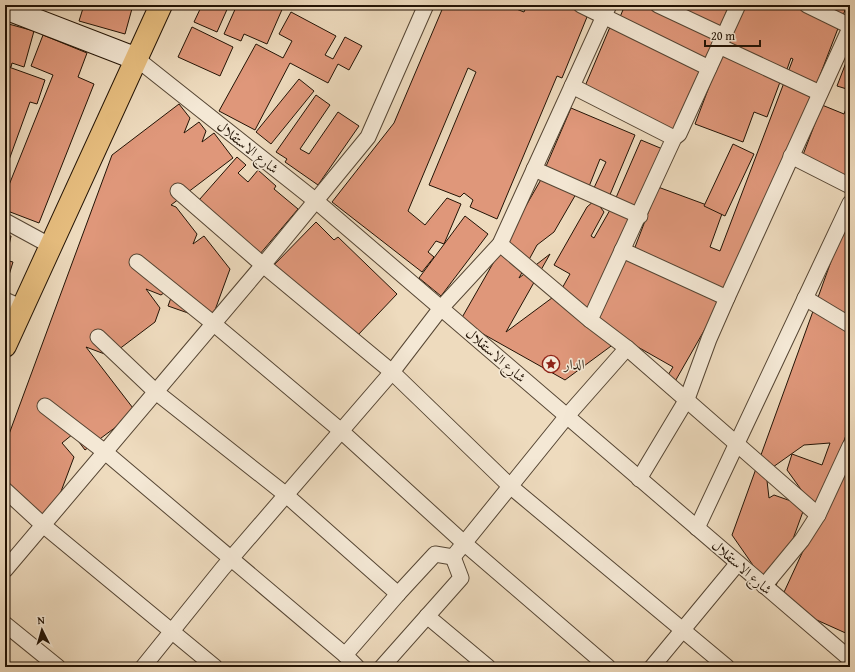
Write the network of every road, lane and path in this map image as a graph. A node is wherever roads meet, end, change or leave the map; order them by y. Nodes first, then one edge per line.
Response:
1 (161, 5) edge
2 (426, 5) edge
3 (581, 5) edge
4 (658, 5) edge
5 (738, 5) edge
6 (807, 5) edge
7 (5, 8) edge
8 (607, 11) edge
9 (850, 27) edge
10 (722, 41) junction
11 (137, 59) junction
12 (709, 68) junction
13 (572, 86) junction
14 (820, 93) junction
15 (674, 138) junction
16 (791, 156) junction
17 (534, 170) junction
18 (850, 186) edge
19 (178, 191) dead end
20 (316, 201) junction
21 (850, 203) edge
22 (640, 216) junction
23 (5, 221) edge
24 (500, 244) junction
25 (51, 246) junction
26 (622, 250) junction
27 (137, 262) dead end
28 (263, 265) junction
29 (727, 298) junction
30 (805, 298) junction
31 (14, 304) edge
32 (441, 308) junction
33 (590, 320) junction
34 (214, 324) junction
35 (850, 325) edge
36 (98, 337) dead end
37 (5, 346) edge
38 (628, 348) junction
39 (392, 372) junction
40 (156, 392) junction
41 (687, 399) junction
42 (45, 406) dead end
43 (567, 416) junction
44 (340, 430) junction
45 (736, 444) junction
46 (850, 446) edge
47 (105, 452) junction
48 (640, 479) junction
49 (510, 486) junction
50 (5, 490) edge
51 (285, 494) junction
52 (818, 515) junction
53 (43, 525) junction
54 (697, 528) junction
55 (464, 543) junction
56 (453, 557) junction
57 (230, 559) junction
58 (738, 563) junction
59 (5, 570) edge
60 (764, 586) junction
61 (398, 594) junction
62 (427, 616) junction
63 (5, 624) edge
64 (683, 630) junction
65 (172, 631) junction
66 (346, 656) junction
67 (850, 659) edge
68 (58, 667) edge
69 (143, 667) edge
70 (215, 667) edge
71 (357, 667) edge
72 (382, 667) edge
73 (488, 667) edge
74 (608, 667) edge
75 (652, 667) edge
76 (727, 667) edge

1 - 11 main road
2 - 20 street
3 - 8 street
4 - 10 street
5 - 10 street
6 - 9 street
7 - 11 street
8 - 12 street
8 - 13 street
9 - 14 street
10 - 12 street
10 - 14 street
11 - 20 street, شارع الاستقلال
11 - 25 main road
12 - 15 street
13 - 15 street
13 - 17 street
14 - 16 street
15 - 22 street
16 - 18 street
16 - 29 street
17 - 22 street
17 - 24 street
19 - 28 street
20 - 28 street
20 - 32 street, شارع الاستقلال
21 - 30 street
22 - 26 street
23 - 25 street
24 - 32 street
24 - 33 street
25 - 31 main road
26 - 29 street
26 - 33 street
27 - 34 street
28 - 34 street
28 - 39 street
29 - 41 street
30 - 35 street
30 - 45 street
31 - 37 main road
32 - 39 street
32 - 43 street, شارع الاستقلال
33 - 38 street
34 - 40 street
34 - 44 street
36 - 40 street
38 - 41 street
38 - 43 street
39 - 44 street
39 - 49 street
40 - 47 street
40 - 51 street
41 - 45 street
41 - 48 street
42 - 47 street
43 - 48 street, شارع الاستقلال
43 - 49 street
44 - 51 street
44 - 55 street
45 - 52 street
45 - 54 street
46 - 52 street
47 - 53 street
47 - 57 street
48 - 54 street, شارع الاستقلال
49 - 55 street
49 - 64 street
50 - 53 street
51 - 57 street
51 - 61 street
52 - 60 street
53 - 59 street
53 - 65 street
54 - 58 street, شارع الاستقلال
55 - 56 street
55 - 74 street
56 - 61 street
56 - 62 street
57 - 65 street
57 - 66 street
58 - 60 street, شارع الاستقلال
58 - 64 street
60 - 67 street, شارع الاستقلال
61 - 66 street
62 - 72 street
62 - 73 street
63 - 68 street
64 - 75 street
64 - 76 street
65 - 69 street
65 - 70 street
66 - 71 street

